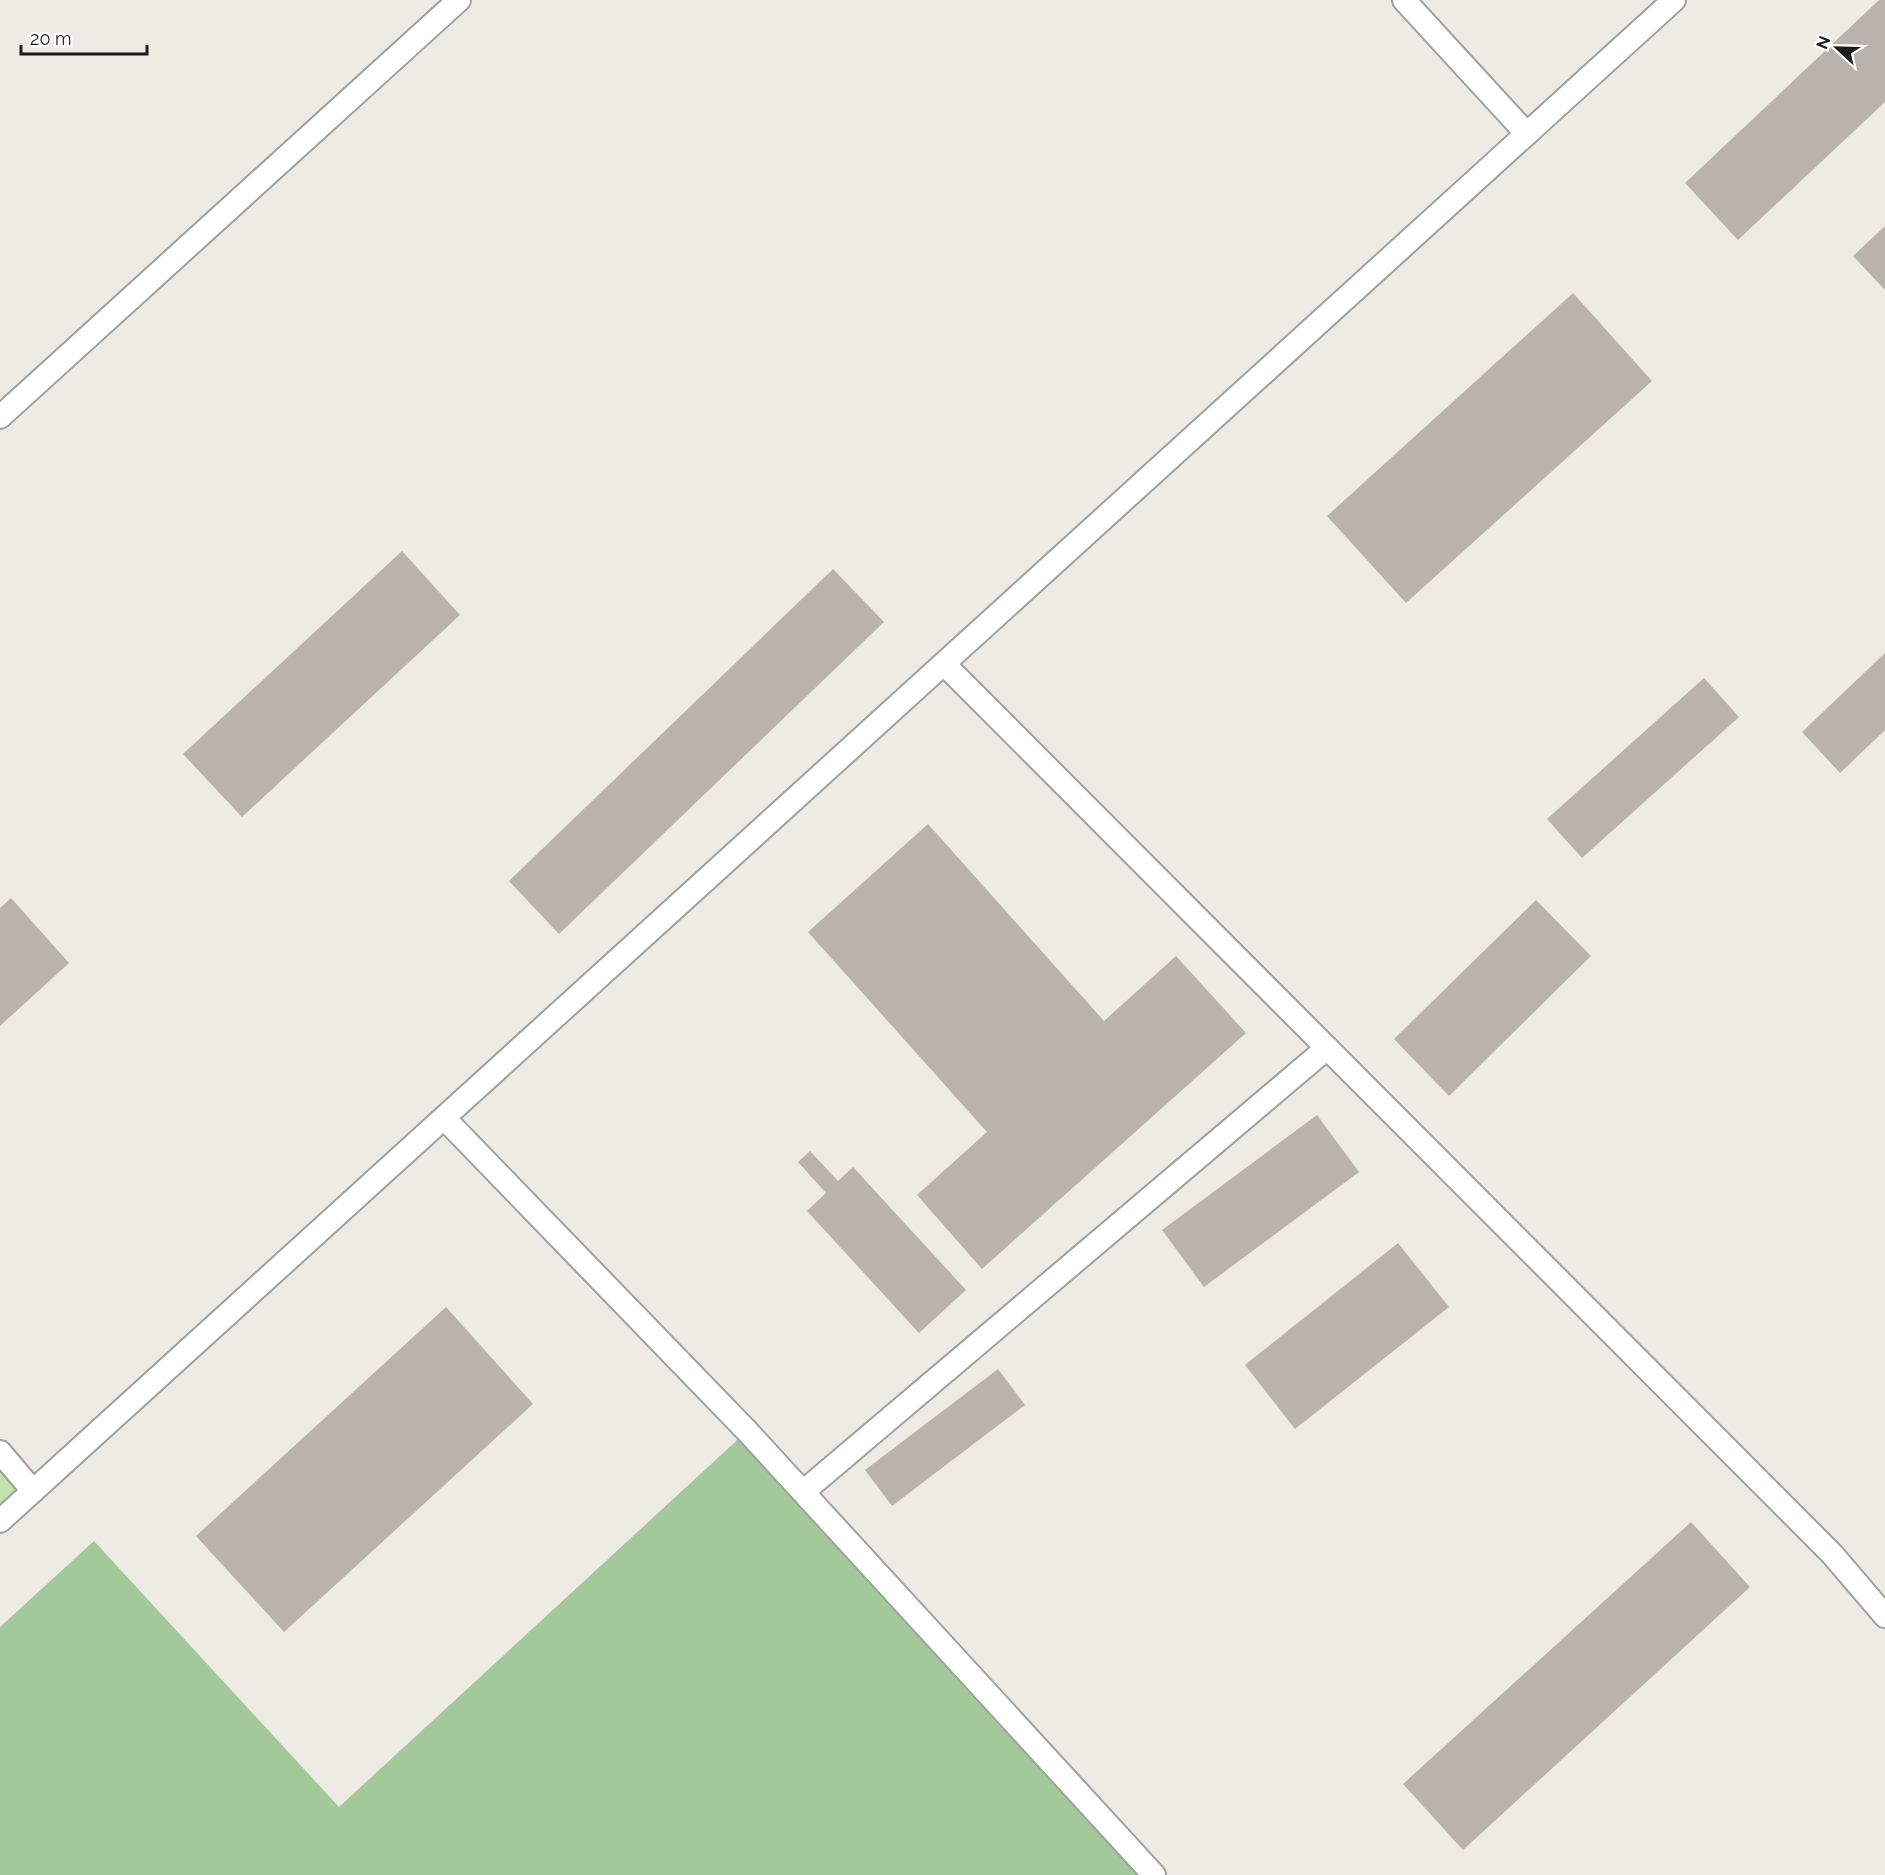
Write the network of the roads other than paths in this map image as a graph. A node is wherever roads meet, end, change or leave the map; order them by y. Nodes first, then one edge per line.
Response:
1 (459, 0) edge
2 (1404, 0) edge
3 (1674, 0) edge
4 (1527, 134) junction
5 (0, 417) edge
6 (944, 664) junction
7 (1328, 1048) junction
8 (444, 1118) junction
9 (0, 1452) edge
10 (33, 1491) junction
11 (803, 1492) junction
12 (0, 1521) edge
13 (1885, 1616) edge
14 (1154, 1875) edge

1 - 5 lane
2 - 4 lane
3 - 4 lane
4 - 6 lane
6 - 7 lane
6 - 8 lane
7 - 11 lane
7 - 13 lane
8 - 10 lane
8 - 11 lane
9 - 10 lane
10 - 12 lane
11 - 14 lane

